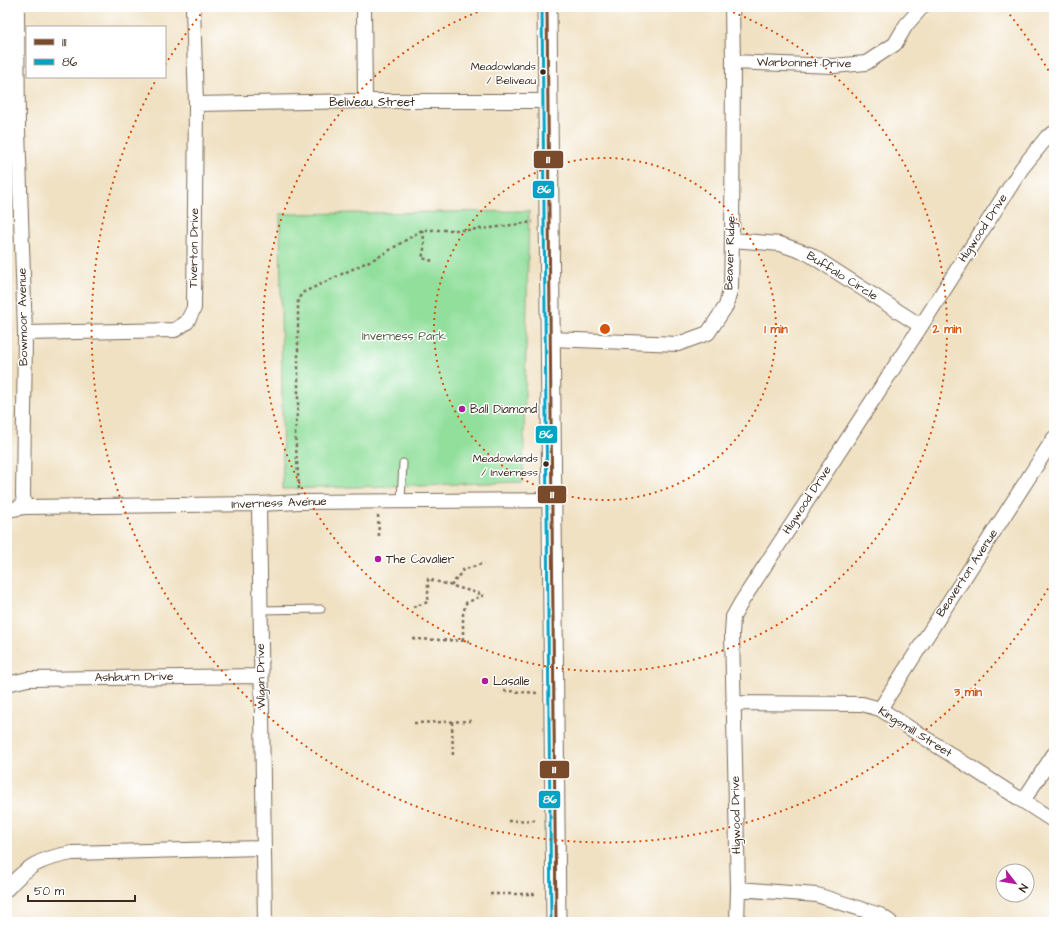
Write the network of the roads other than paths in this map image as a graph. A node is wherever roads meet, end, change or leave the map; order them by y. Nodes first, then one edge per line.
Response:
1 (17, 7) edge
2 (193, 7) edge
3 (364, 7) edge
4 (547, 7) edge
5 (732, 7) edge
6 (922, 7) edge
7 (733, 62) junction
8 (365, 101) junction
9 (548, 101) junction
10 (196, 104) junction
11 (1054, 133) edge
12 (732, 240) junction
13 (921, 326) junction
14 (25, 333) junction
15 (551, 339) junction
16 (1054, 438) edge
17 (403, 463) dead end
18 (401, 500) junction
19 (552, 500) junction
20 (259, 504) junction
21 (24, 507) junction
22 (7, 510) edge
23 (321, 609) dead end
24 (260, 610) junction
25 (261, 676) junction
26 (7, 684) edge
27 (733, 703) junction
28 (880, 709) junction
29 (1054, 754) edge
30 (1023, 801) junction
31 (1054, 821) edge
32 (263, 848) junction
33 (7, 889) edge
34 (738, 889) junction
35 (265, 922) edge
36 (556, 922) edge
37 (737, 922) edge
38 (890, 922) edge

1 - 14 street, Bowmoor Avenue
2 - 10 street, Tiverton Drive
3 - 8 street
4 - 9 main road
5 - 7 street, Beaver Ridge
6 - 7 street, Warbonnet Drive
7 - 12 street, Beaver Ridge
8 - 9 street, Beliveau Street
8 - 10 street, Beliveau Street
9 - 15 main road
10 - 14 street, Tiverton Drive
11 - 13 street, Higwood Drive
12 - 13 street, Buffalo Circle
12 - 15 street, Beaver Ridge
13 - 27 street, Higwood Drive
14 - 21 street, Bowmoor Avenue
15 - 19 main road
16 - 28 street, Beaverton Avenue
17 - 18 lane
18 - 19 street, Inverness Avenue
18 - 20 street, Inverness Avenue
19 - 36 main road
20 - 21 street, Inverness Avenue
20 - 24 street, Wigan Drive
21 - 22 street, Inverness Avenue
23 - 24 lane
24 - 25 street, Wigan Drive
25 - 26 street, Ashburn Drive
25 - 32 street, Wigan Drive
27 - 28 street, Kingsmill Street
27 - 34 street, Higwood Drive
28 - 30 street, Kingsmill Street
29 - 30 street
30 - 31 street, Kingsmill Street
32 - 33 street
32 - 35 street, Wigan Drive
34 - 37 street, Higwood Drive
34 - 38 street

